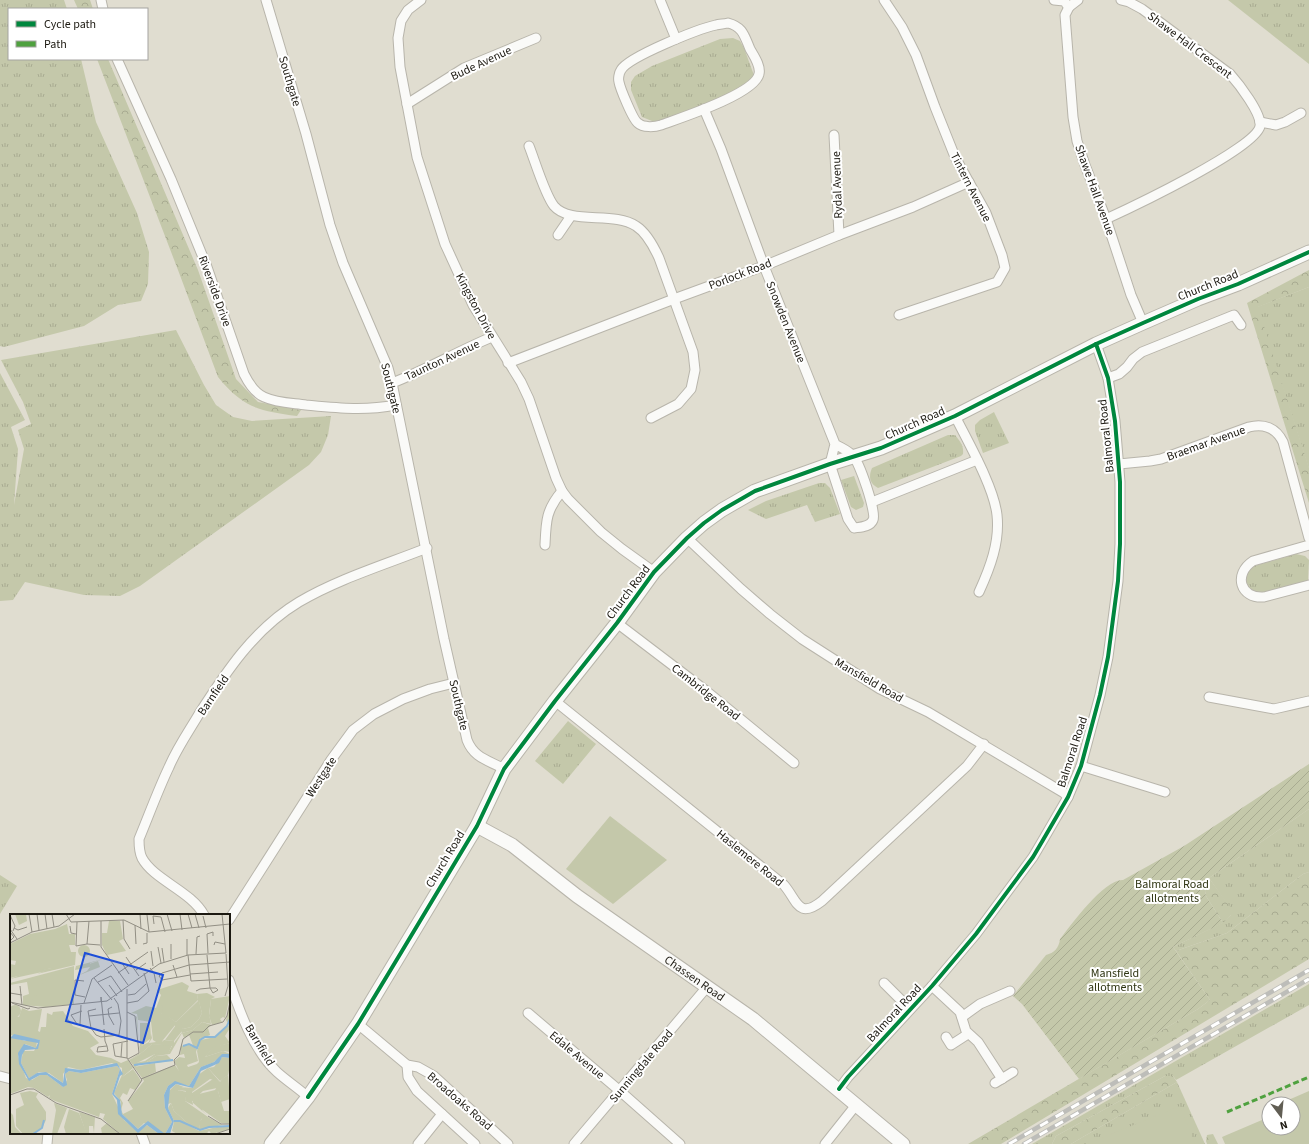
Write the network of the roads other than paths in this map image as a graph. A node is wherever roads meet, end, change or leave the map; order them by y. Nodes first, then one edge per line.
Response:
1 (266, 0) edge
2 (421, 0) edge
3 (660, 0) edge
4 (884, 0) edge
5 (1054, 0) edge
6 (1078, 0) edge
7 (1121, 0) edge
8 (1069, 7) junction
9 (536, 38) dead end
10 (676, 40) junction
11 (117, 60) edge
12 (407, 104) junction
13 (704, 109) junction
14 (1301, 113) dead end
15 (1260, 122) junction
16 (834, 135) dead end
17 (529, 146) dead end
18 (969, 182) junction
19 (571, 216) junction
20 (1106, 219) junction
21 (558, 234) dead end
22 (838, 235) junction
23 (1309, 252) edge
24 (764, 266) junction
25 (674, 299) junction
26 (899, 315) dead end
27 (1143, 323) junction
28 (1241, 325) dead end
29 (492, 337) junction
30 (1096, 344) junction
31 (508, 362) junction
32 (1108, 378) junction
33 (392, 383) junction
34 (396, 405) junction
35 (955, 416) junction
36 (651, 418) dead end
37 (835, 444) junction
38 (854, 457) junction
39 (977, 460) junction
40 (830, 464) junction
41 (1119, 464) junction
42 (562, 491) junction
43 (872, 502) junction
44 (687, 538) junction
45 (1309, 538) edge
46 (545, 545) dead end
47 (1309, 545) edge
48 (426, 548) junction
49 (654, 572) junction
50 (1309, 585) edge
51 (979, 592) dead end
52 (617, 623) junction
53 (454, 684) junction
54 (1209, 697) dead end
55 (555, 701) junction
56 (1309, 701) edge
57 (984, 744) junction
58 (794, 763) dead end
59 (1081, 766) junction
60 (504, 769) junction
61 (1165, 792) dead end
62 (1068, 797) junction
63 (477, 826) junction
64 (203, 914) edge
65 (230, 918) edge
66 (230, 983) edge
67 (884, 983) dead end
68 (932, 986) junction
69 (707, 987) junction
70 (1010, 991) dead end
71 (910, 1009) junction
72 (528, 1013) dead end
73 (962, 1017) junction
74 (358, 1024) junction
75 (968, 1034) junction
76 (946, 1037) dead end
77 (407, 1065) junction
78 (1013, 1072) dead end
79 (0, 1076) edge
80 (10, 1079) edge
81 (838, 1089) junction
82 (620, 1091) junction
83 (308, 1097) junction
84 (856, 1105) junction
85 (442, 1114) junction
86 (48, 1134) edge
87 (141, 1134) edge
88 (47, 1144) edge
89 (145, 1144) edge
90 (271, 1144) edge
91 (418, 1144) edge
92 (475, 1144) edge
93 (508, 1144) edge
94 (574, 1144) edge
95 (680, 1144) edge
96 (825, 1144) edge
97 (903, 1144) edge

1 - 33 street, Southgate
2 - 12 street, Kingston Drive
3 - 10 street
4 - 18 street, Tintern Avenue
5 - 8 street
6 - 8 street
7 - 15 street, Shawe Hall Crescent
8 - 20 street, Shawe Hall Avenue
9 - 12 street, Bude Avenue
10 - 13 street
10 - 13 street
11 - 34 street, Riverside Drive
12 - 29 street, Kingston Drive
13 - 24 street, Snowden Avenue
14 - 15 street
15 - 20 street
16 - 22 street, Rydal Avenue
17 - 19 street
18 - 22 street, Porlock Road
18 - 26 street, Tintern Avenue
19 - 21 street
19 - 25 street
20 - 27 street, Shawe Hall Avenue
22 - 24 street, Porlock Road
23 - 27 main road, Church Road
24 - 25 street, Porlock Road
24 - 37 street, Snowden Avenue
25 - 31 street, Porlock Road
25 - 36 street
27 - 30 main road, Church Road
28 - 32 street
29 - 31 street, Kingston Drive
29 - 33 street, Taunton Avenue
30 - 32 street, Balmoral Road
30 - 35 main road, Church Road
31 - 42 street, Kingston Drive
32 - 41 street, Balmoral Road
33 - 34 street, Southgate
34 - 48 street, Southgate
35 - 38 main road, Church Road
35 - 39 street
37 - 38 street
37 - 40 street
38 - 40 main road, Church Road
38 - 43 street
39 - 43 street
39 - 51 street
40 - 43 street
40 - 44 main road, Church Road
41 - 45 street, Braemar Avenue
41 - 59 street, Balmoral Road
42 - 46 street
42 - 49 street, Kingston Drive
44 - 49 main road, Church Road
44 - 57 street, Mansfield Road
47 - 50 street
48 - 53 street, Southgate
48 - 64 street, Barnfield
49 - 52 main road, Church Road
52 - 55 main road, Church Road
52 - 58 street, Cambridge Road
53 - 60 street, Southgate
53 - 65 street, Westgate
54 - 56 street
55 - 57 street, Haslemere Road
55 - 60 main road, Church Road
57 - 62 street, Mansfield Road
59 - 61 street
59 - 62 street, Balmoral Road
60 - 63 main road, Church Road
62 - 68 street, Balmoral Road
63 - 69 main road, Chassen Road
63 - 74 main road, Church Road
66 - 83 street, Barnfield
67 - 71 street, Balmoral Road
68 - 71 street, Balmoral Road
68 - 73 street
69 - 81 main road, Chassen Road
69 - 82 street, Sunningdale Road
70 - 73 street
71 - 81 street, Balmoral Road
72 - 82 street, Edale Avenue
73 - 75 street
74 - 77 street, Broadoaks Road
74 - 83 main road, Church Road
75 - 76 street
75 - 78 street
77 - 85 street, Broadoaks Road
77 - 93 street, Broadoaks Road
79 - 80 street
81 - 84 main road, Chassen Road
82 - 94 street, Sunningdale Road
82 - 95 street, Edale Avenue
83 - 90 main road, Church Road
84 - 96 street
84 - 97 main road, Chassen Road
85 - 91 street
85 - 92 street, Broadoaks Road
86 - 88 street
87 - 89 street

